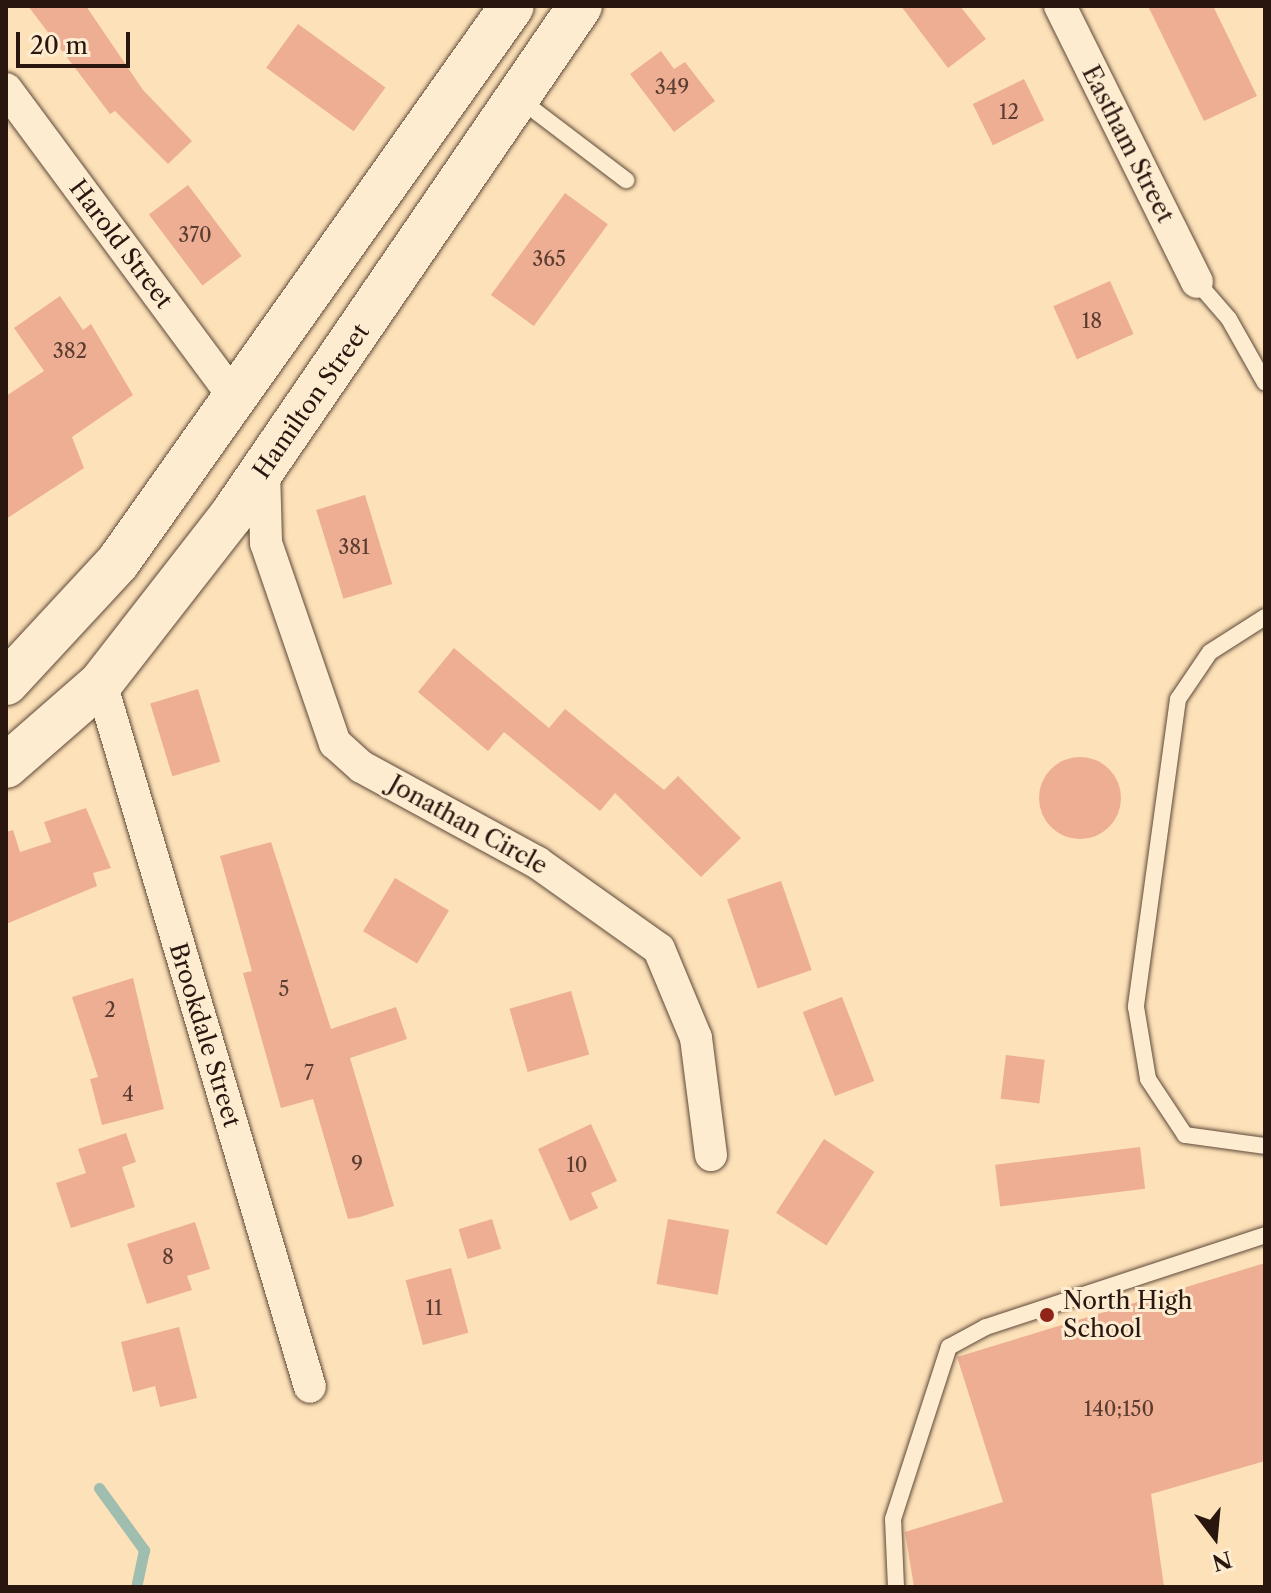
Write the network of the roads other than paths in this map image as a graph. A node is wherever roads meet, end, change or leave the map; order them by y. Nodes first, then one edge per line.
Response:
1 (512, 6) edge
2 (580, 6) edge
3 (1060, 6) edge
4 (6, 89) edge
5 (517, 97) junction
6 (626, 180) dead end
7 (1197, 282) joint
8 (1265, 383) edge
9 (235, 398) junction
10 (264, 470) junction
11 (1264, 622) edge
12 (6, 683) edge
13 (101, 683) junction
14 (6, 766) edge
15 (1265, 1146) edge
16 (711, 1155) dead end
17 (1265, 1235) edge
18 (310, 1387) dead end
19 (896, 1587) edge

1 - 9 main road
2 - 5 main road, Hamilton Street
3 - 7 street, Eastham Street
4 - 9 street, Harold Street
5 - 6 lane
5 - 10 main road, Hamilton Street
7 - 8 lane
9 - 12 main road
10 - 13 main road, Hamilton Street
10 - 16 street, Jonathan Circle
11 - 15 lane
13 - 14 main road, Hamilton Street
13 - 18 street, Brookdale Street
17 - 19 lane

